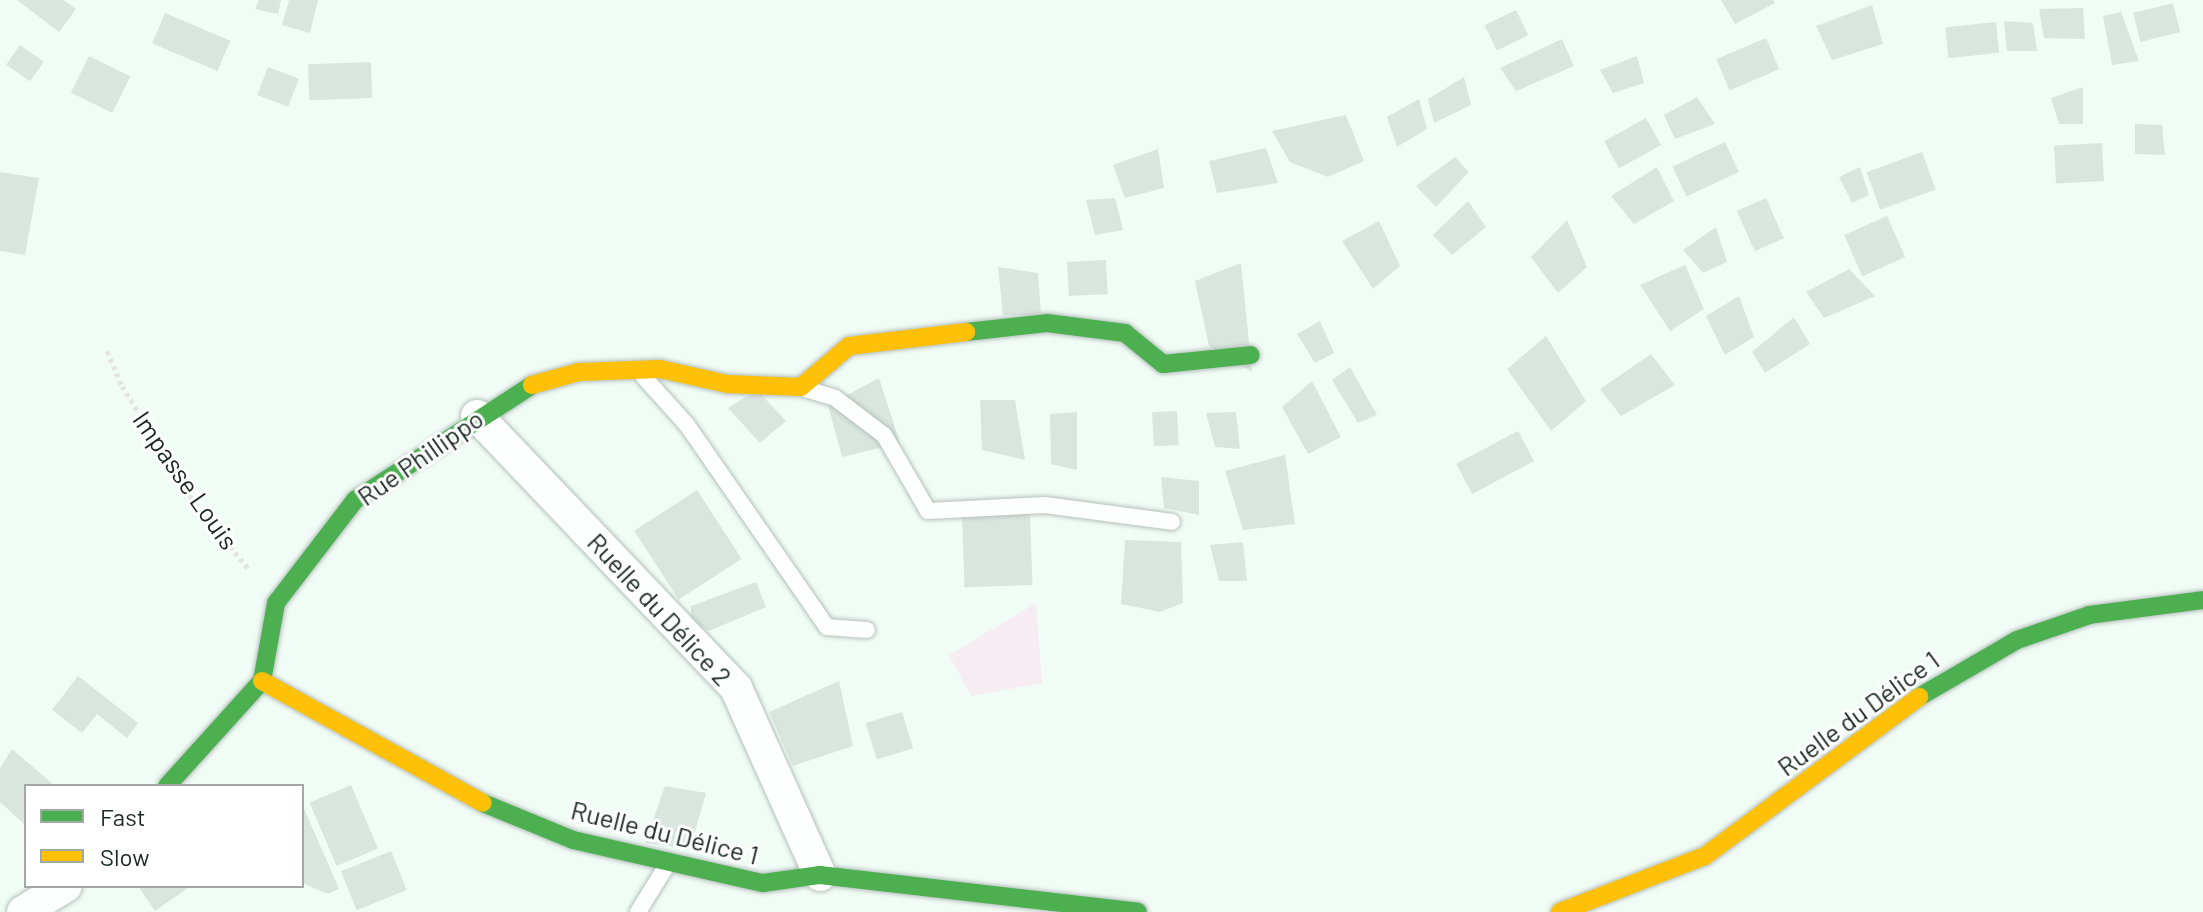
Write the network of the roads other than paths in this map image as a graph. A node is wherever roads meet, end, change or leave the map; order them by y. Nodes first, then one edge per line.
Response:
1 (1251, 355) dead end
2 (637, 370) junction
3 (801, 387) junction
4 (477, 416) junction
5 (1172, 522) dead end
6 (2203, 600) edge
7 (867, 630) dead end
8 (262, 681) junction
9 (169, 784) edge
10 (668, 864) junction
11 (820, 875) junction
12 (63, 888) edge
13 (0, 902) edge
14 (6, 912) edge
15 (23, 912) edge
16 (638, 912) edge
17 (1138, 912) edge
18 (1560, 912) edge

1 - 3 street
2 - 3 street, Rue Phillippo
2 - 4 street, Rue Phillippo
2 - 7 lane
3 - 5 lane
4 - 8 street, Rue Phillippo
4 - 11 street, Ruelle du Délice 2
6 - 18 street, Ruelle du Délice 1
8 - 9 street
8 - 10 street, Ruelle du Délice 1
10 - 11 street, Ruelle du Délice 1
10 - 16 lane
11 - 17 street, Ruelle du Délice 1
12 - 15 street
13 - 14 street

